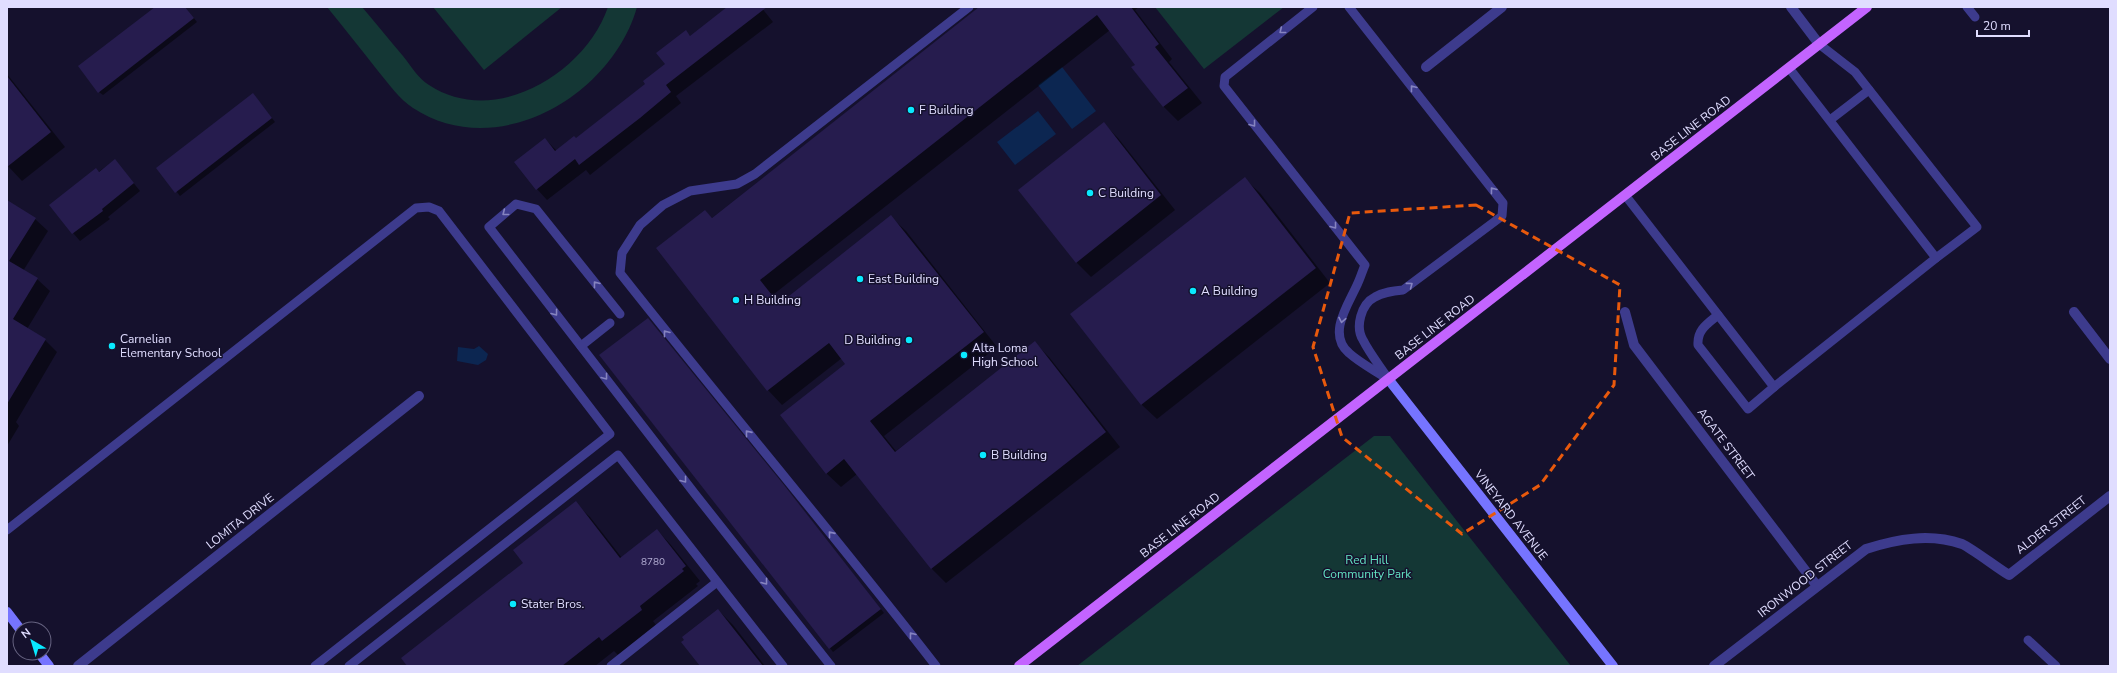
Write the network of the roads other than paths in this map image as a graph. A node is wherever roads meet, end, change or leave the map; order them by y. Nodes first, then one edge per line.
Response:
1 (969, 7) edge
2 (1312, 7) edge
3 (1349, 7) edge
4 (1502, 7) edge
5 (1791, 7) edge
6 (1867, 7) edge
7 (1967, 7) edge
8 (1976, 17) dead end
9 (1819, 44) junction
10 (1426, 67) dead end
11 (1789, 68) junction
12 (1869, 90) junction
13 (1830, 120) junction
14 (1625, 195) junction
15 (1936, 258) junction
16 (1625, 312) dead end
17 (2074, 312) dead end
18 (620, 314) dead end
19 (1718, 316) junction
20 (610, 323) dead end
21 (581, 346) junction
22 (2110, 359) edge
23 (1388, 380) junction
24 (1774, 387) junction
25 (419, 396) dead end
26 (2110, 496) edge
27 (7, 530) edge
28 (2009, 575) joint
29 (717, 582) junction
30 (1817, 586) junction
31 (7, 612) edge
32 (14, 621) edge
33 (2028, 640) dead end
34 (78, 666) edge
35 (315, 666) edge
36 (349, 666) edge
37 (611, 666) edge
38 (783, 666) edge
39 (832, 666) edge
40 (936, 666) edge
41 (1019, 666) edge
42 (1613, 666) edge
43 (1714, 666) edge
44 (2056, 666) edge

40 -> 1 lane
2 -> 23 lane
23 -> 3 lane
4 - 10 street
5 - 9 street
6 - 9 main road, BASE LINE ROAD
7 - 8 lane
9 - 11 main road, BASE LINE ROAD
9 - 12 lane
11 - 13 lane
11 - 14 main road, BASE LINE ROAD
12 - 13 lane
12 - 15 lane
13 - 15 lane
14 - 19 lane
14 - 23 main road, BASE LINE ROAD
15 - 24 lane
16 - 30 street, AGATE STREET
17 - 22 street
18 -> 21 lane
19 - 24 lane
19 - 24 lane
20 - 21 lane
21 -> 39 lane
23 - 41 main road, BASE LINE ROAD
23 - 42 street, VINEYARD AVENUE
25 - 34 street, LOMITA DRIVE
26 - 28 street, ALDER STREET
27 - 35 lane
28 - 30 street, IRONWOOD STREET
29 - 36 lane
29 - 37 lane
29 - 38 lane
30 - 43 street, IRONWOOD STREET
31 - 32 street
33 - 44 lane

